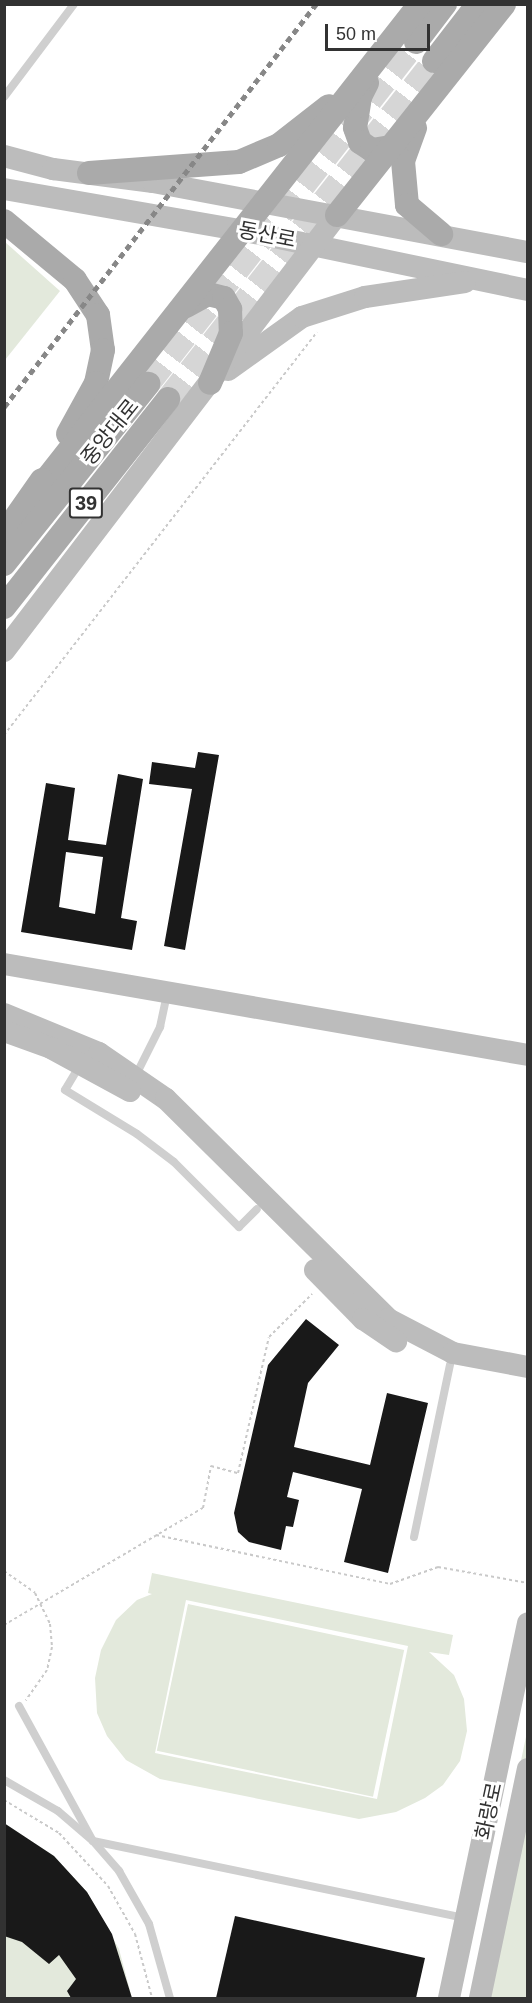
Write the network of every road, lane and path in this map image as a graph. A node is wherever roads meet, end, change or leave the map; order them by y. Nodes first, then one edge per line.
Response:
1 (74, 4) edge
2 (420, 4) edge
3 (445, 4) edge
4 (478, 4) edge
5 (504, 4) edge
6 (416, 42) tunnel mouth
7 (385, 49) junction
8 (434, 61) tunnel mouth
9 (4, 97) edge
10 (423, 108) junction
11 (392, 147) junction
12 (4, 156) edge
13 (88, 173) junction
14 (4, 189) edge
15 (266, 203) junction
16 (337, 215) junction
17 (4, 220) edge
18 (245, 231) junction
19 (441, 234) junction
20 (315, 244) junction
21 (528, 252) edge
22 (480, 280) junction
23 (528, 290) edge
24 (338, 306) junction
25 (183, 308) junction
26 (210, 383) junction
27 (148, 384) tunnel mouth
28 (168, 399) tunnel mouth
29 (34, 495) junction
30 (4, 534) edge
31 (4, 564) edge
32 (4, 607) edge
33 (4, 651) edge
34 (4, 735) edge
35 (4, 964) edge
36 (168, 992) junction
37 (4, 1014) edge
38 (4, 1031) edge
39 (528, 1055) edge
40 (81, 1063) junction
41 (130, 1082) junction
42 (257, 1209) junction
43 (326, 1281) junction
44 (450, 1365) junction
45 (528, 1367) edge
46 (528, 1381) edge
47 (156, 1535) junction
48 (414, 1537) dead end
49 (4, 1571) edge
50 (528, 1583) edge
51 (42, 1603) junction
52 (528, 1623) edge
53 (4, 1625) edge
54 (19, 1706) joint
55 (528, 1768) edge
56 (4, 1780) edge
57 (4, 1800) edge
58 (93, 1840) junction
59 (466, 1918) junction
60 (152, 1998) edge
61 (170, 1998) edge
62 (449, 1998) edge
63 (480, 1998) edge

1 - 9 lane
2 - 7 main road
3 - 6 main road
4 - 8 main road
5 - 10 main road
7 - 11 main road
7 - 13 main road
7 - 15 main road
10 - 11 main road
10 - 19 main road
11 - 16 main road
12 - 13 street, 동산로
13 - 15 street, 동산로
14 - 18 street, 동산로
15 - 16 street, 동산로
15 - 18 main road
16 - 19 street, 동산로
16 - 20 street
17 - 29 main road
18 - 20 street, 동산로
18 - 25 main road
19 - 21 street, 동산로
20 - 22 street, 동산로
20 - 26 street
22 - 23 street, 동산로
22 - 24 street
24 - 26 street
24 - 34 path
25 - 26 main road
25 - 29 main road
26 - 33 street
27 - 31 main road, 중앙대로 / 39
28 - 32 main road, 중앙대로 / 39
29 - 30 main road
35 - 36 street
36 - 39 street
36 - 41 lane
37 - 41 street
38 - 40 street
40 - 41 street
40 - 42 lane
41 - 42 street
41 - 45 street
42 - 43 street
43 - 44 street
43 - 47 path
44 - 46 street
44 - 48 lane
47 - 50 path
47 - 51 path
49 - 51 path
51 - 53 path
51 - 54 path
52 - 59 street, 화랑로
54 - 58 lane
55 - 63 street, 화랑로
56 - 58 lane
57 - 60 path
58 - 59 lane
58 - 61 lane
59 - 62 street, 화랑로

